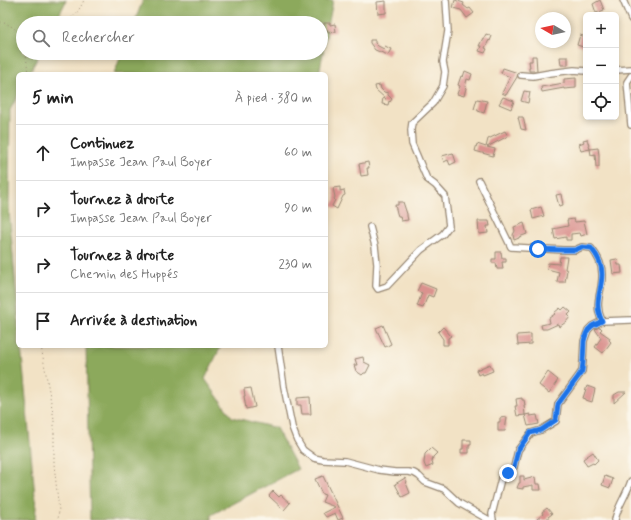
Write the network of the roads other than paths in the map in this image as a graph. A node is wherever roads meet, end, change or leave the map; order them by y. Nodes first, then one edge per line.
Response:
1 (446, 0) edge
2 (623, 0) edge
3 (631, 19) edge
4 (631, 69) edge
5 (619, 70) edge
6 (583, 71) edge
7 (521, 74) dead end
8 (631, 76) edge
9 (631, 125) edge
10 (479, 181) dead end
11 (370, 227) dead end
12 (631, 320) edge
13 (602, 321) junction
14 (278, 348) edge
15 (631, 481) edge
16 (489, 520) edge
17 (492, 520) edge
18 (615, 520) edge

1 - 11 street
2 - 3 street
4 - 5 street
6 - 7 street
8 - 9 street
10 - 13 street
12 - 13 street
13 - 17 street
14 - 16 street
15 - 18 street

